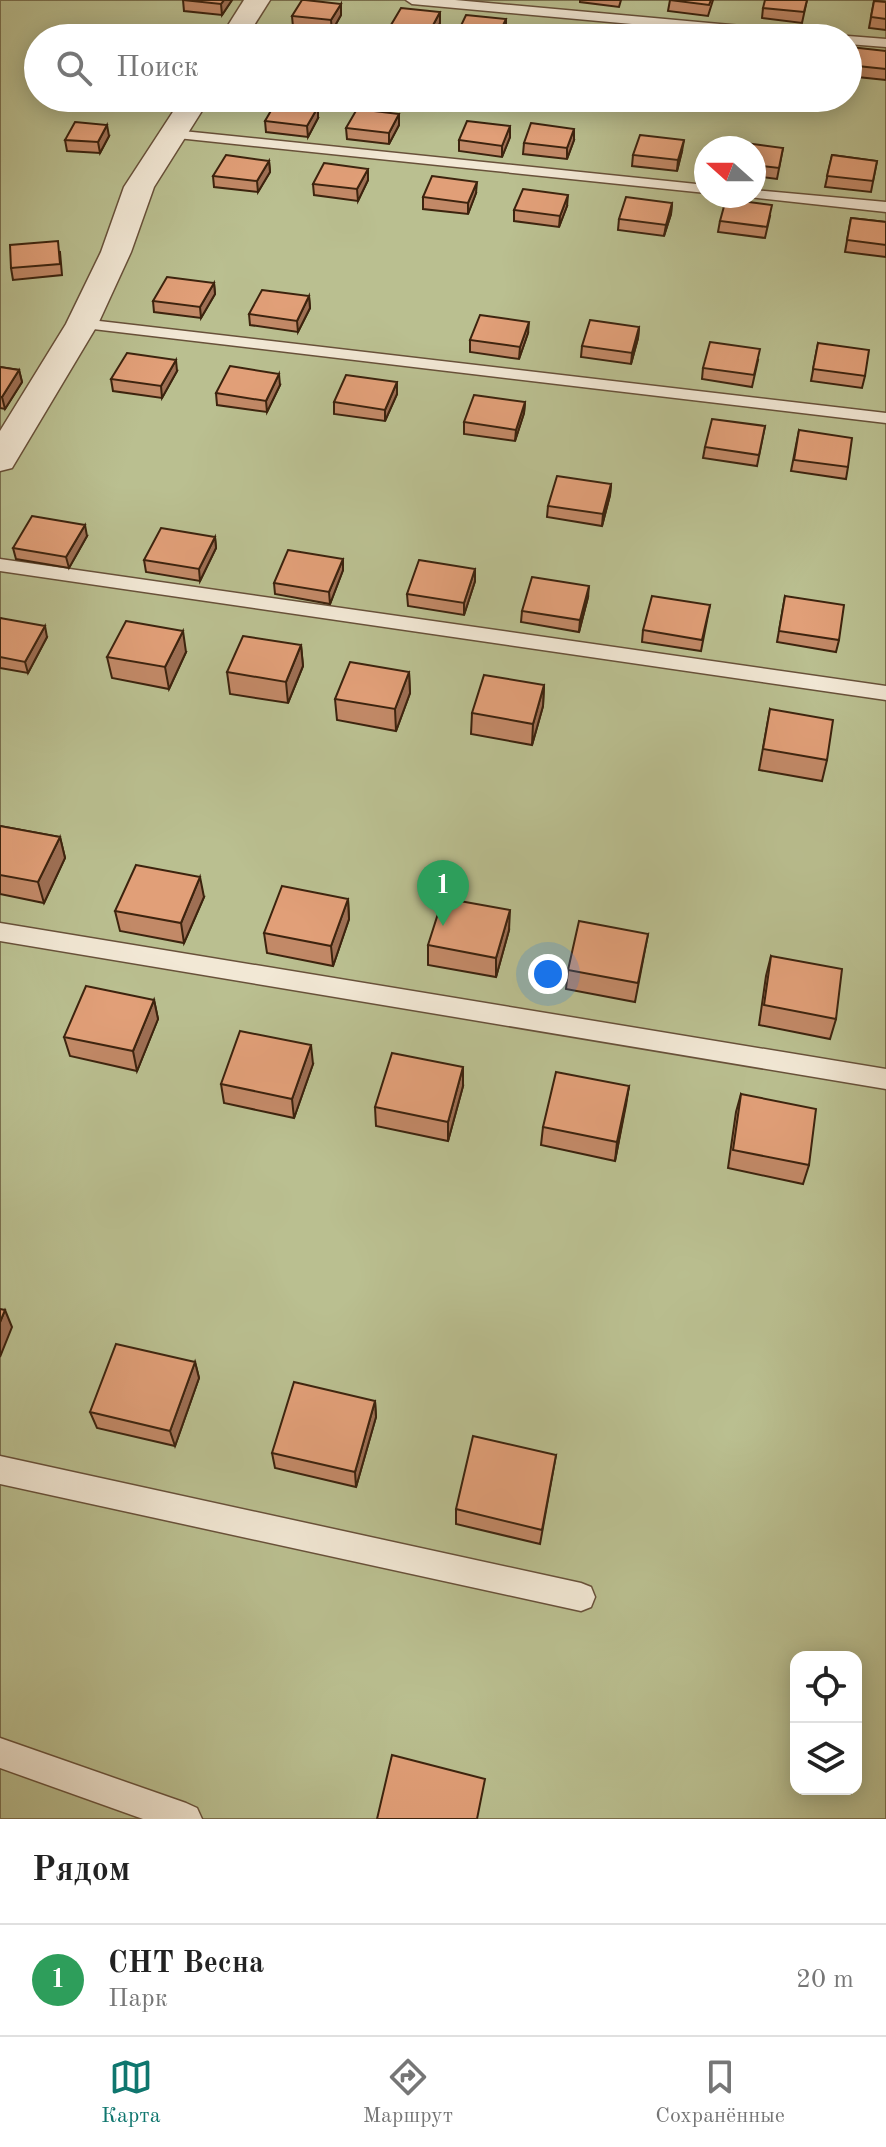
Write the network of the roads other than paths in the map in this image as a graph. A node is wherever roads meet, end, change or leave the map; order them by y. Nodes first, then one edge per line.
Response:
1 (257, 0) edge
2 (412, 0) edge
3 (242, 24) edge
4 (675, 24) edge
5 (862, 41) edge
6 (886, 43) edge
7 (187, 112) edge
8 (173, 134) junction
9 (694, 188) edge
10 (766, 195) edge
11 (886, 207) edge
12 (82, 324) junction
13 (886, 418) edge
14 (0, 460) edge
15 (0, 565) edge
16 (886, 693) edge
17 (0, 932) edge
18 (886, 1079) edge
19 (0, 1470) edge
20 (581, 1597) dead end
21 (0, 1753) edge
22 (186, 1819) edge

1 - 3 street
2 - 4 lane
5 - 6 lane
7 - 8 street
8 - 9 lane
8 - 12 street
10 - 11 lane
12 - 13 lane
12 - 14 street
15 - 16 lane
17 - 18 lane
19 - 20 lane
21 - 22 lane

